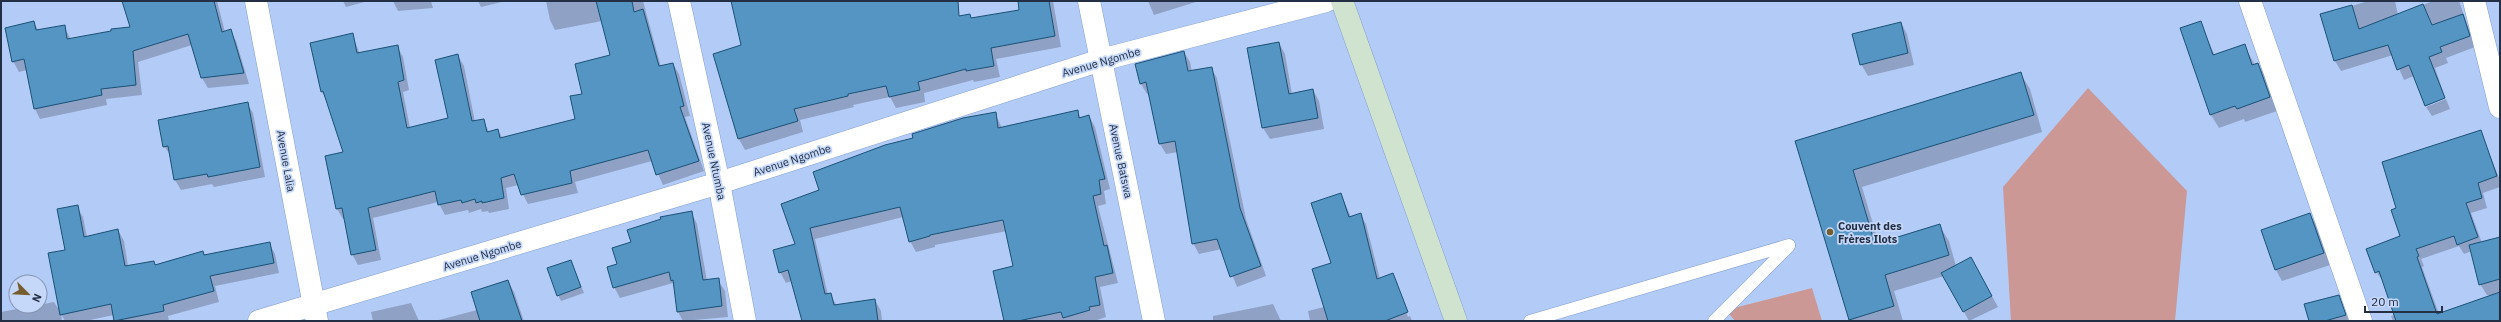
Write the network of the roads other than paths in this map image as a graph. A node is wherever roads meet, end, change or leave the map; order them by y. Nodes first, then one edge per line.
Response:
1 (256, 1) edge
2 (679, 1) edge
3 (1089, 1) edge
4 (1326, 1) edge
5 (1342, 1) edge
6 (2250, 1) edge
7 (2474, 1) edge
8 (2492, 42) edge
9 (1100, 60) junction
10 (2500, 107) edge
11 (719, 183) junction
12 (315, 314) edge
13 (259, 321) edge
14 (745, 321) edge
15 (1154, 321) edge
16 (1456, 321) edge
17 (1530, 321) edge
18 (1714, 321) edge
19 (2361, 321) edge

1 - 12 street, Avenue Lalia
2 - 11 street, Avenue Ntumba
3 - 9 street, Avenue Batswa
4 - 9 street, Avenue Ngombe
5 - 16 street
6 - 19 street
7 - 8 street
8 - 10 street
9 - 11 street, Avenue Ngombe
9 - 15 street, Avenue Batswa
11 - 12 street, Avenue Ngombe
11 - 14 street, Avenue Ntumba
12 - 13 street, Avenue Ngombe
17 - 18 lane

